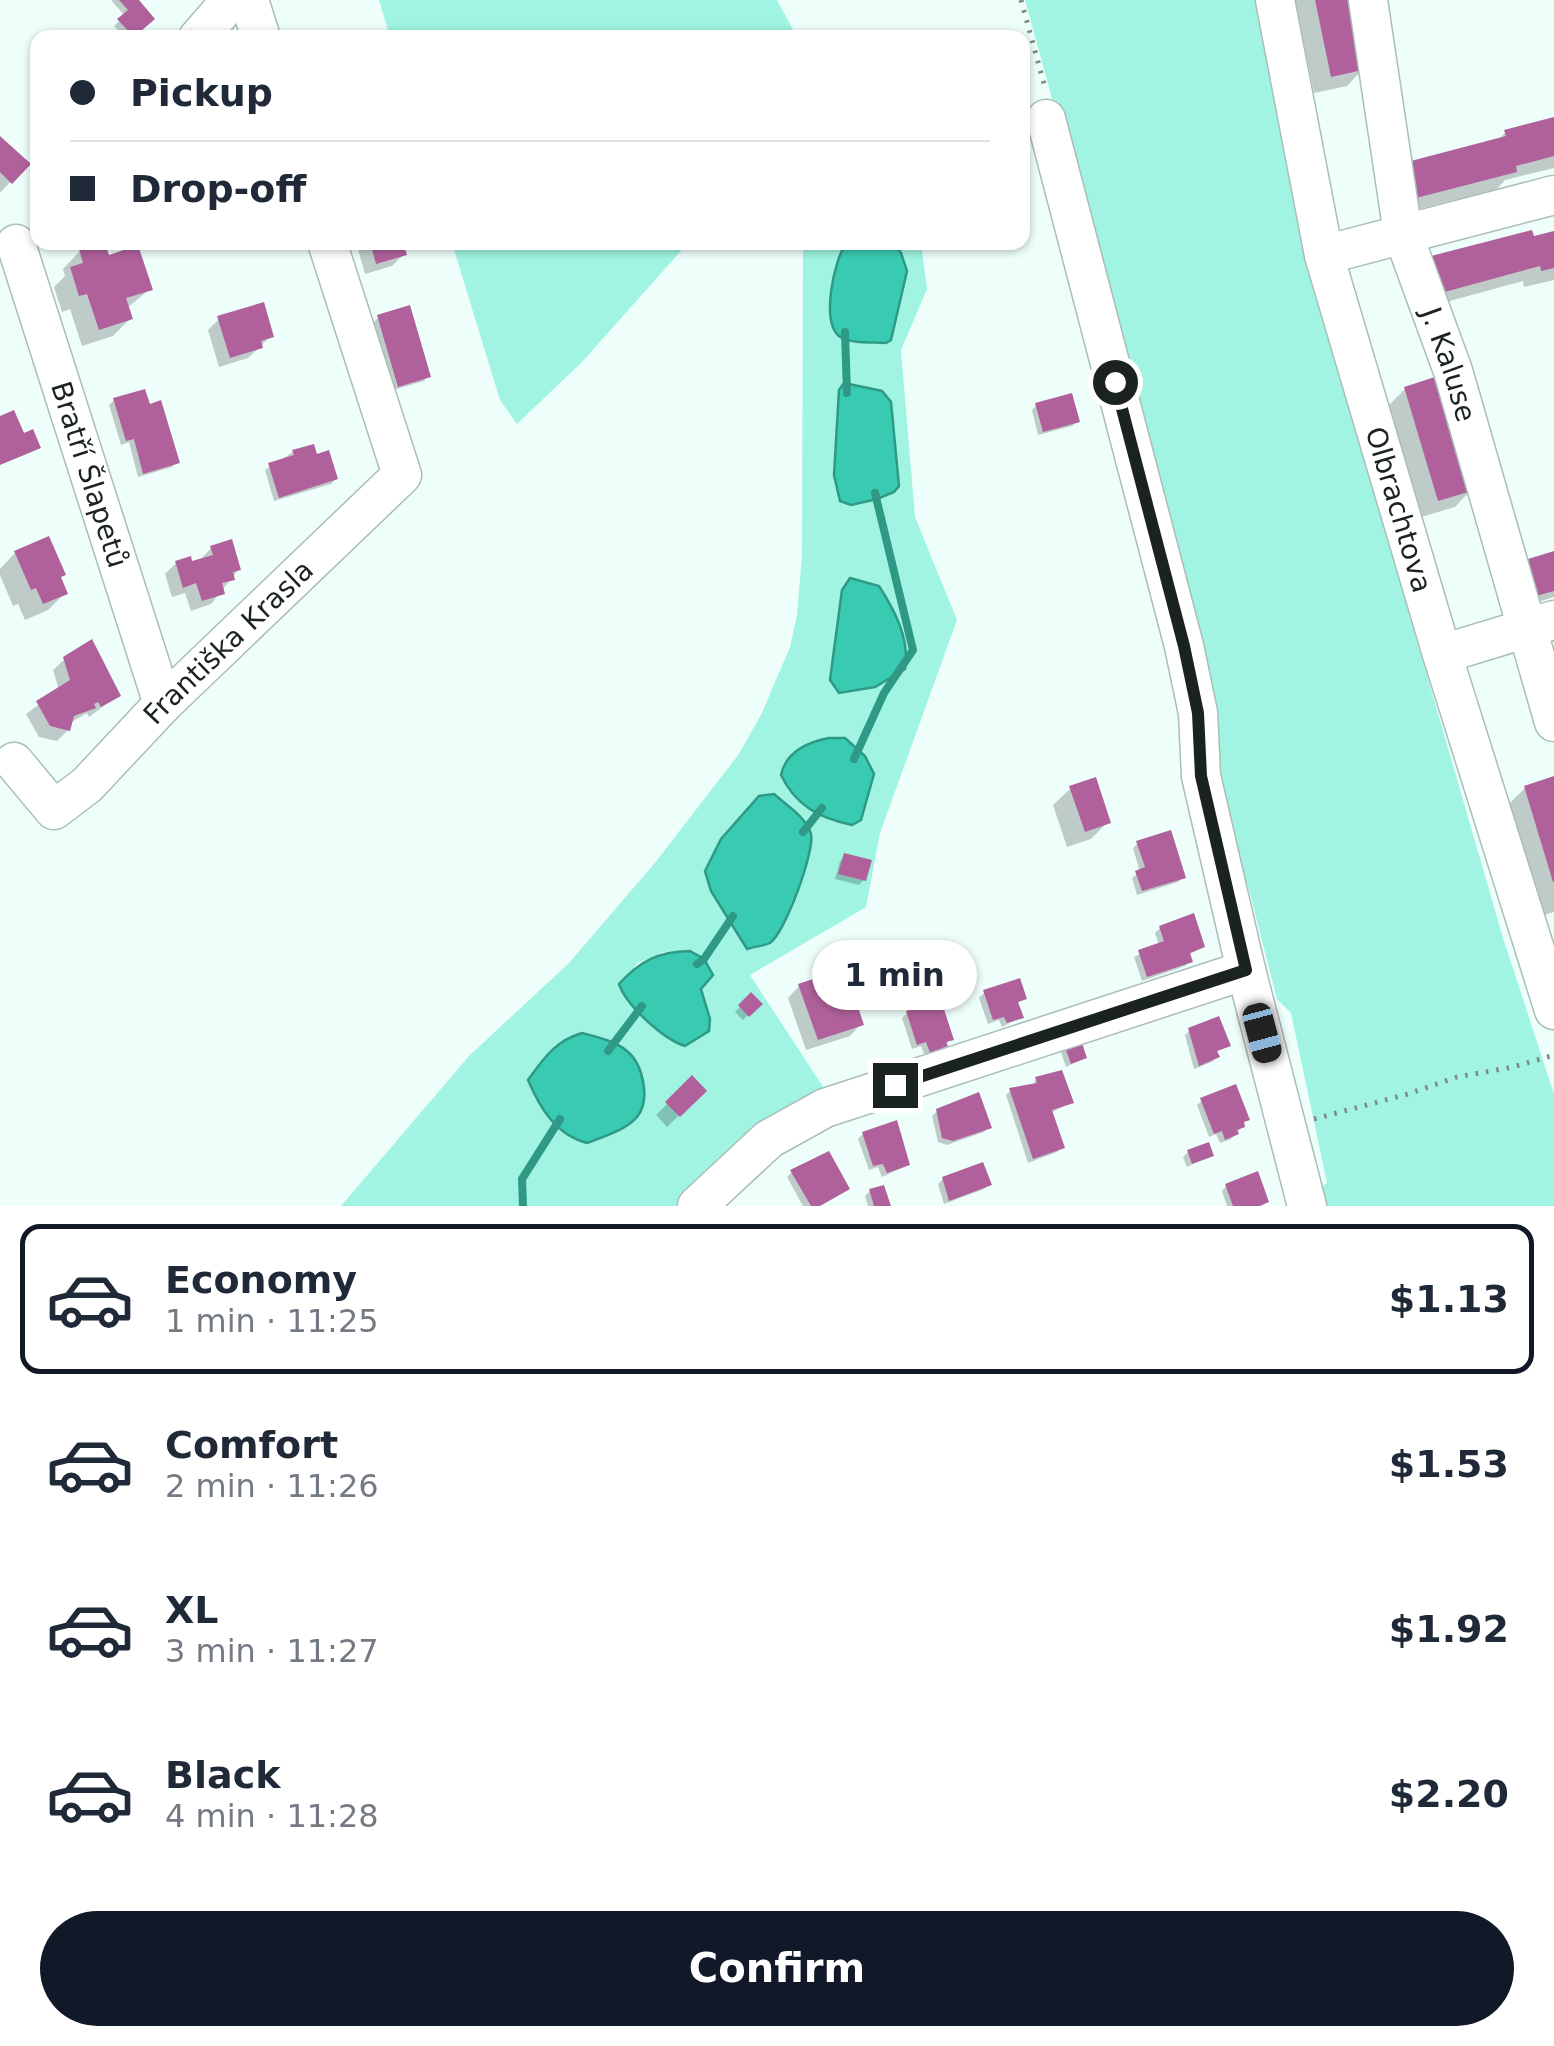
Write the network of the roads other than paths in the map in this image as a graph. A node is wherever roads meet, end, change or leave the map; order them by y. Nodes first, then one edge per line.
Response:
1 (231, 0) edge
2 (249, 0) edge
3 (1275, 0) edge
4 (1368, 0) edge
5 (205, 30) edge
6 (258, 30) edge
7 (1046, 119) road end
8 (1554, 196) edge
9 (1403, 234) junction
10 (18, 241) edge
11 (330, 250) edge
12 (1324, 255) junction
13 (1540, 624) edge
14 (1442, 654) junction
15 (164, 704) junction
16 (1554, 722) edge
17 (14, 762) dead end
18 (1246, 970) junction
19 (1554, 1010) edge
20 (697, 1206) edge
21 (1307, 1206) edge

1 - 5 street
2 - 6 street
3 - 12 street, Olbrachtova
4 - 9 street, J. Kaluse
7 - 18 street
8 - 9 street
9 - 12 street
9 - 13 street, J. Kaluse
10 - 15 street, Bratří Šlapetů
11 - 15 street, Františka Krasla
12 - 14 street, Olbrachtova
13 - 14 street
13 - 16 street, J. Kaluse
14 - 19 street, Olbrachtova
15 - 17 street, Františka Krasla
18 - 20 street
18 - 21 street

